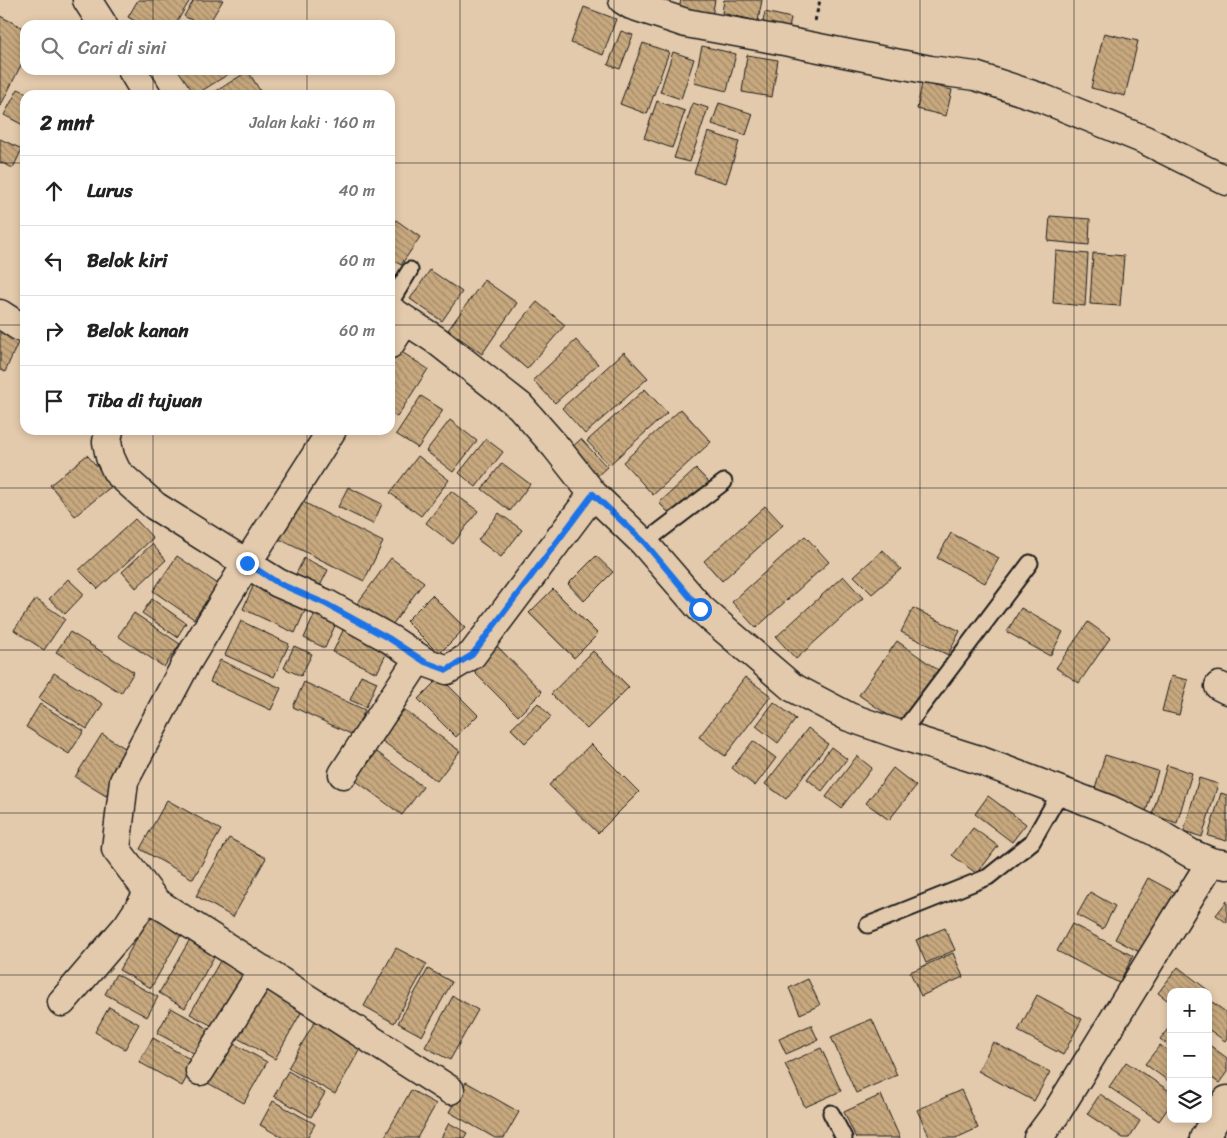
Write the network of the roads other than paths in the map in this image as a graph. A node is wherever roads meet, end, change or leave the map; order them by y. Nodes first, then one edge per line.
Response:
1 (87, 0) edge
2 (623, 0) edge
3 (100, 20) edge
4 (135, 75) edge
5 (144, 90) edge
6 (1227, 181) edge
7 (410, 270) dead end
8 (395, 311) edge
9 (108, 435) edge
10 (329, 435) edge
11 (724, 482) dead end
12 (593, 494) junction
13 (644, 542) junction
14 (247, 563) junction
15 (1030, 563) dead end
16 (419, 658) junction
17 (900, 735) junction
18 (343, 774) dead end
19 (1061, 790) junction
20 (1219, 864) edge
21 (149, 893) junction
22 (868, 925) dead end
23 (263, 970) junction
24 (62, 1002) dead end
25 (200, 1071) dead end
26 (450, 1090) dead end
27 (1227, 1100) edge
28 (831, 1113) dead end
29 (844, 1138) edge
30 (1038, 1138) edge
31 (1204, 1138) edge

1 - 3 street
2 - 6 street
4 - 5 street
7 - 8 lane
8 - 12 street
9 - 14 street
10 - 14 street
11 - 13 lane
12 - 13 street
12 - 16 street
13 - 17 street
14 - 16 street
14 - 21 street
15 - 17 lane
16 - 18 street
17 - 19 street
19 - 20 street
19 - 22 lane
20 - 30 street
21 - 23 street
21 - 24 street
23 - 25 street
23 - 26 street
27 - 31 street
28 - 29 lane

